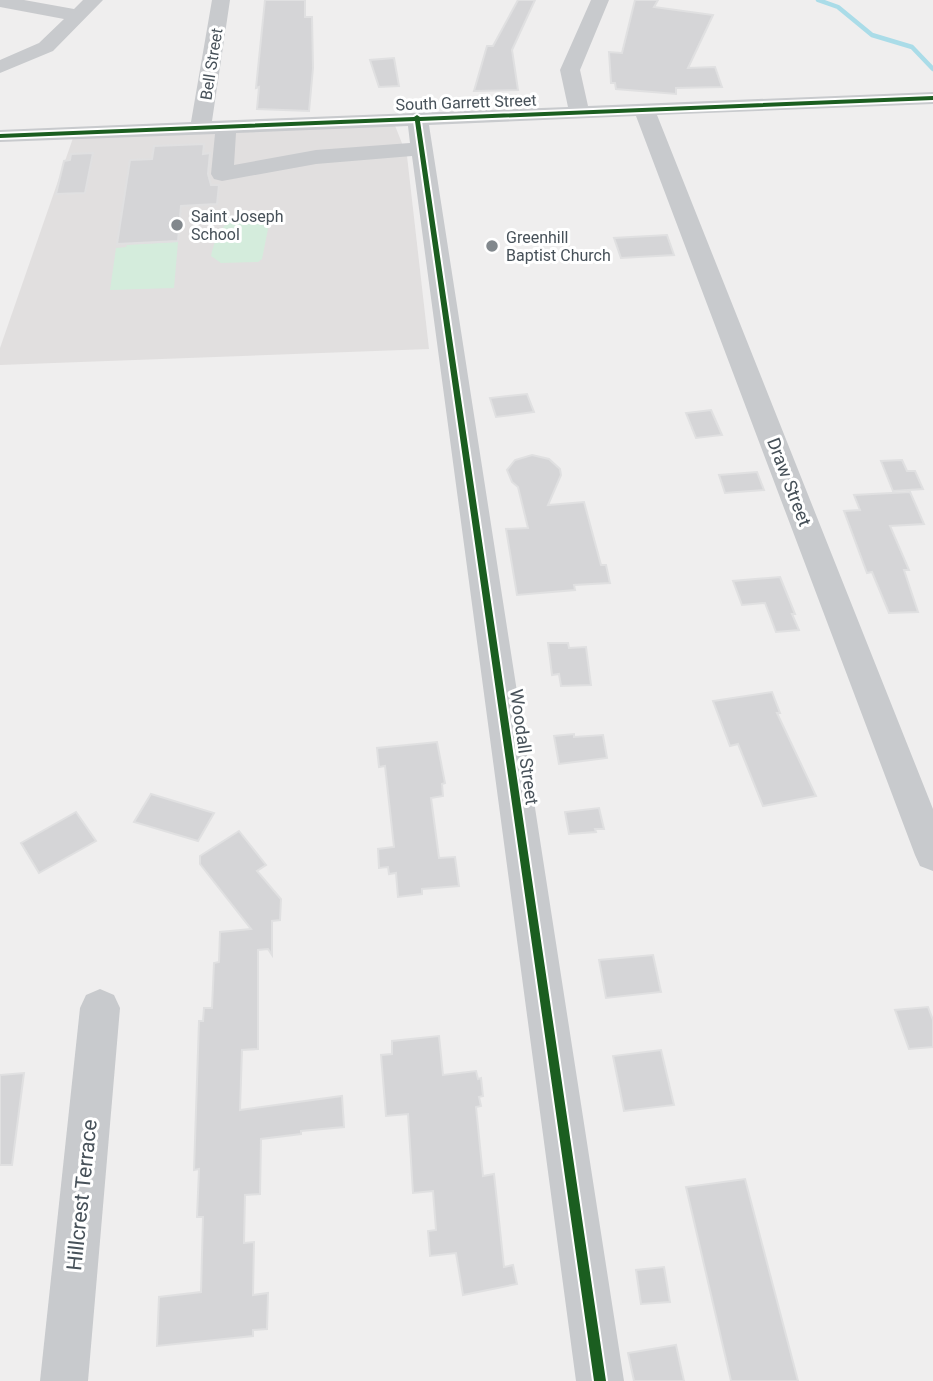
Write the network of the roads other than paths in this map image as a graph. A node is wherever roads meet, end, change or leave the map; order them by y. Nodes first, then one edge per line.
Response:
1 (94, 0) edge
2 (220, 0) edge
3 (600, 0) edge
4 (0, 1) edge
5 (79, 16) junction
6 (0, 67) edge
7 (933, 98) edge
8 (645, 109) junction
9 (579, 112) junction
10 (226, 126) junction
11 (201, 127) junction
12 (420, 133) junction
13 (0, 135) edge
14 (933, 855) edge
15 (100, 1008) dead end
16 (64, 1381) edge
17 (600, 1381) edge

1 - 5 street
2 - 11 street, Bell Street
3 - 9 street
4 - 5 street
5 - 6 street
7 - 8 street, South Garrett Street
8 - 9 street, South Garrett Street
8 - 14 street, Draw Street
9 - 12 street, South Garrett Street
10 - 11 street, South Garrett Street
10 - 12 street, South Garrett Street
10 - 12 street
11 - 13 street, South Garrett Street
12 - 17 street, Woodall Street
15 - 16 street, Hillcrest Terrace

